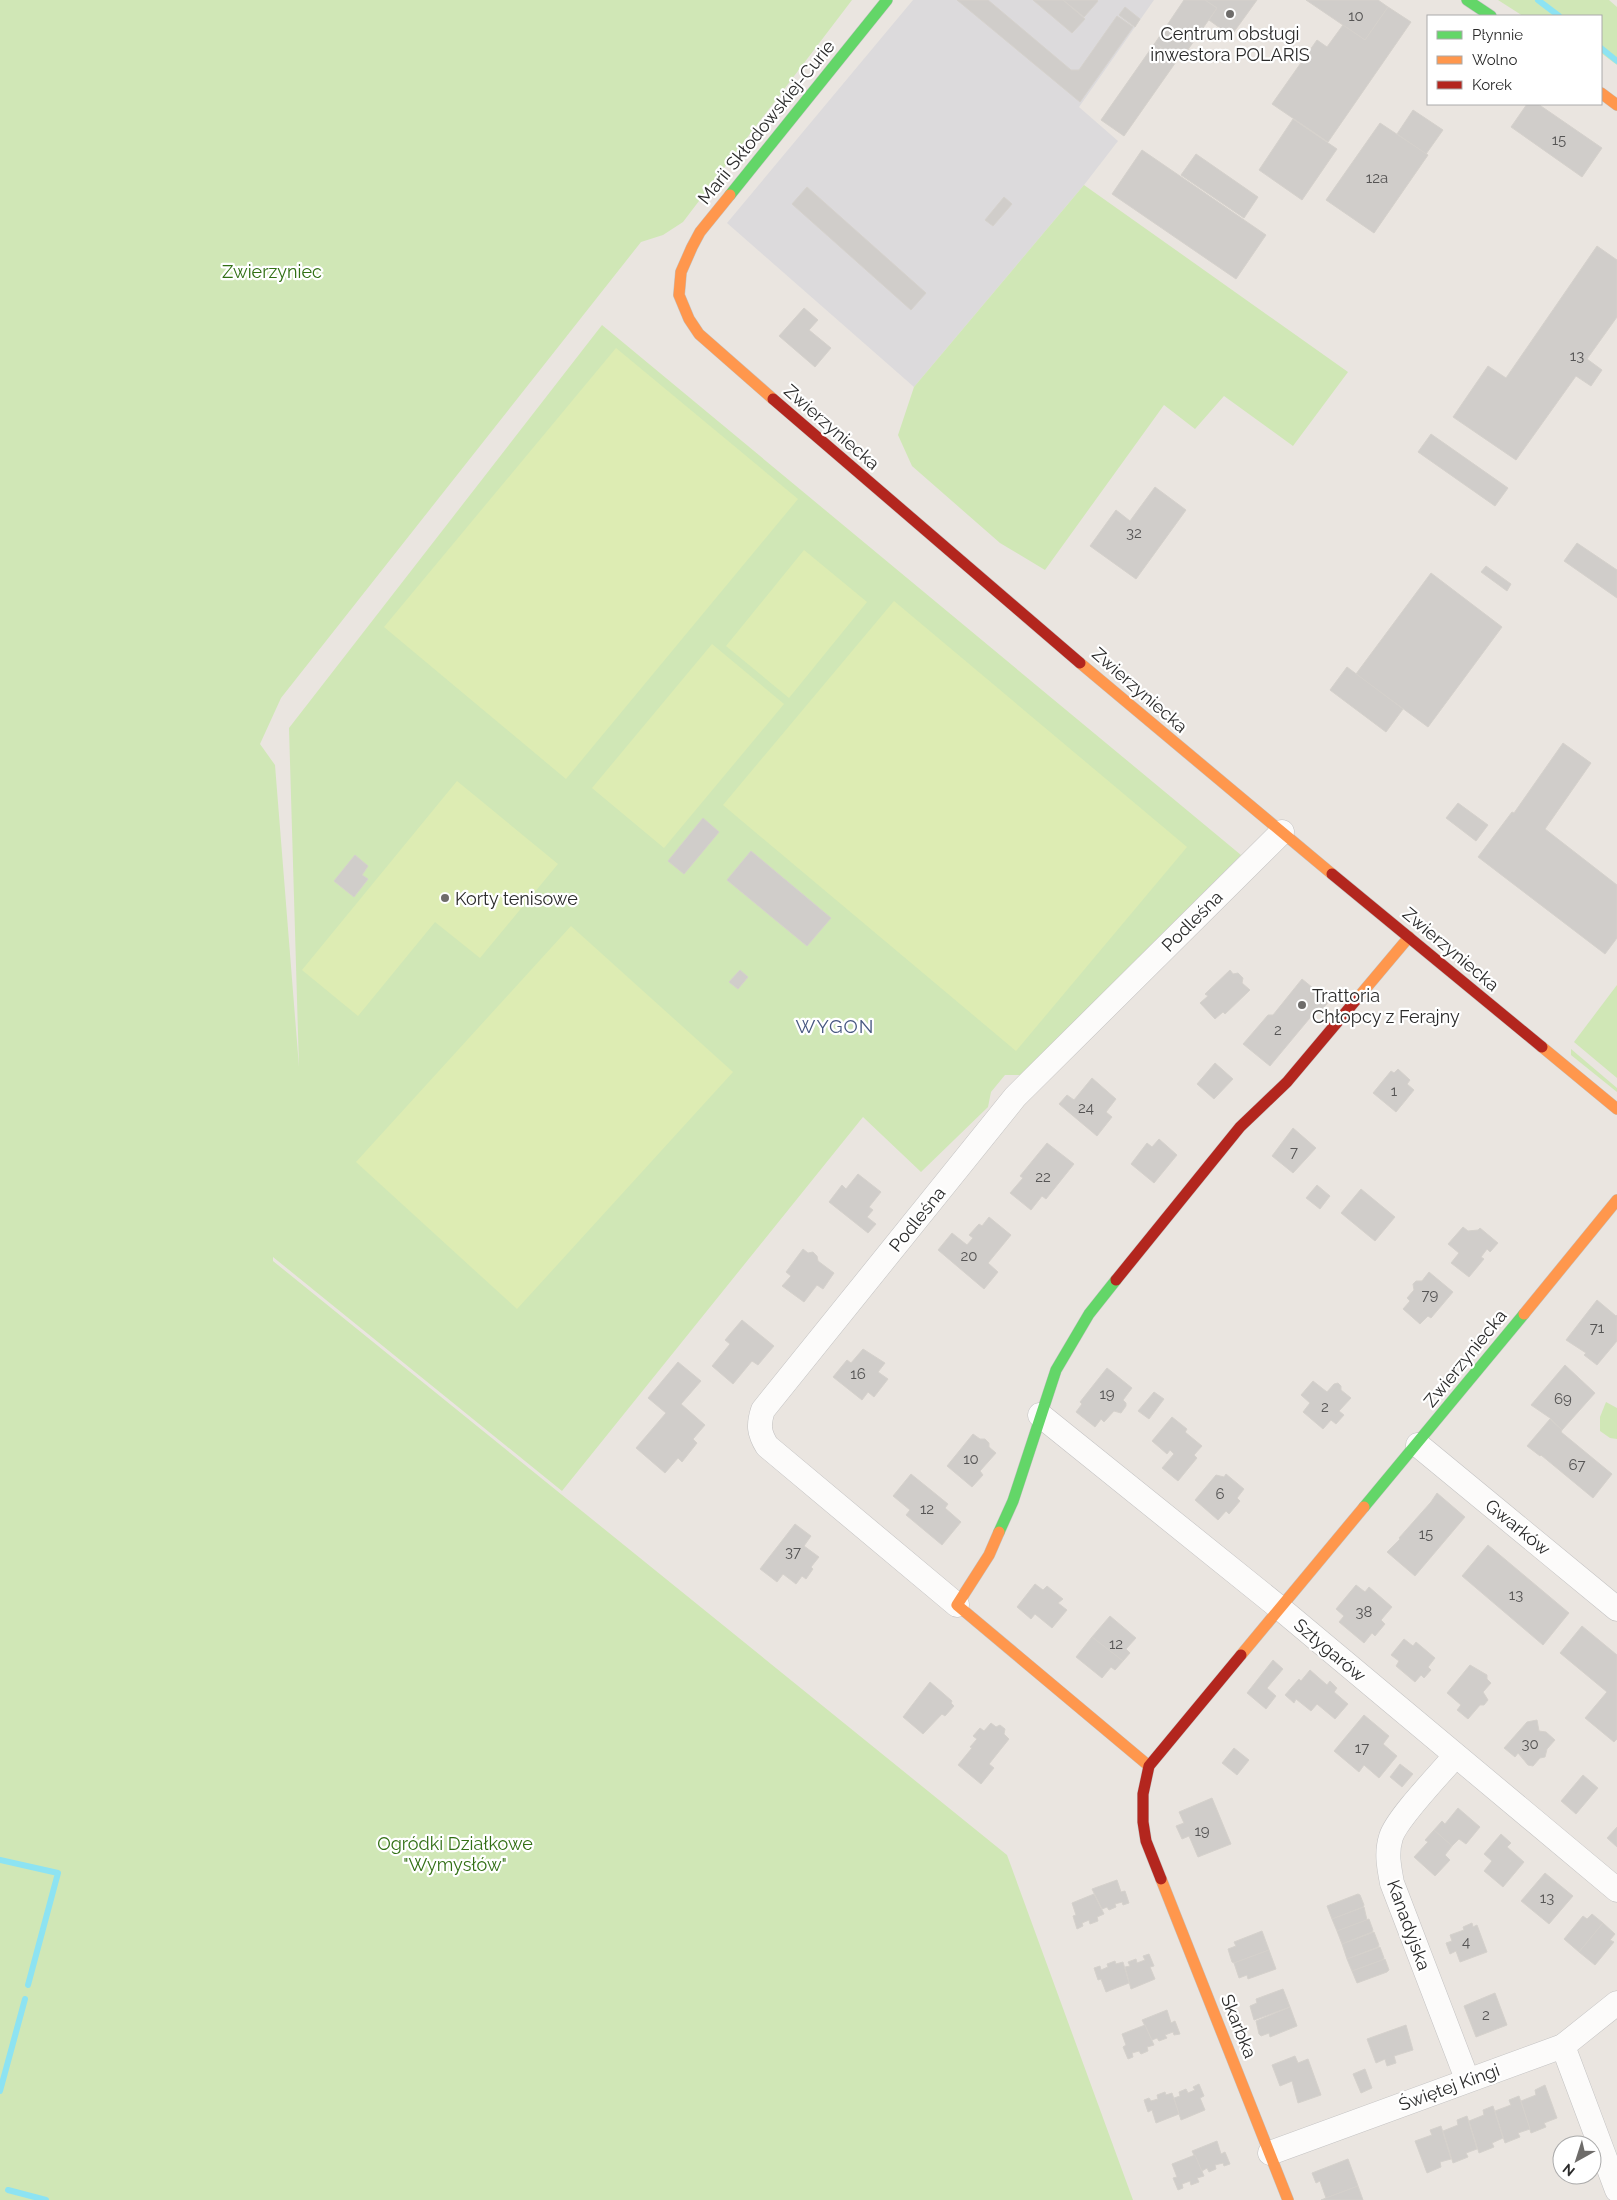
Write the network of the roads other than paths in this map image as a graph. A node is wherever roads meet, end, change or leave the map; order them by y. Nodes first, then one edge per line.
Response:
1 (887, 0) edge
2 (1467, 0) edge
3 (1489, 15) edge
4 (1602, 94) edge
5 (1617, 105) edge
6 (681, 272) joint
7 (1282, 832) junction
8 (1410, 937) junction
9 (1617, 1109) edge
10 (1617, 1200) edge
11 (1040, 1415) junction
12 (1418, 1445) junction
13 (957, 1605) junction
14 (1281, 1609) junction
15 (1617, 1609) edge
16 (1455, 1756) junction
17 (1149, 1766) junction
18 (1617, 1890) edge
19 (1617, 2003) edge
20 (1563, 2046) junction
21 (1467, 2079) junction
22 (1270, 2152) junction
23 (1617, 2190) edge
24 (1288, 2200) edge

1 - 6 street, Marii Skłodowskiej-Curie
2 - 3 street
4 - 5 street
6 - 7 street, Zwierzyniecka
7 - 8 street, Zwierzyniecka
7 - 13 street, Podleśna
8 - 9 street, Zwierzyniecka
8 - 11 street
10 - 12 street, Zwierzyniecka
11 - 13 street
11 - 14 street, Sztygarów
12 - 14 street, Zwierzyniecka
12 - 15 street, Gwarków
13 - 17 street
14 - 16 street, Sztygarów
14 - 17 street, Zwierzyniecka
16 - 18 street, Sztygarów
16 - 21 street, Kanadyjska
17 - 22 street, Skarbka
19 - 20 street, Świętej Kingi
20 - 21 street, Świętej Kingi
20 - 23 street
21 - 22 street, Świętej Kingi
22 - 24 street, Skarbka

